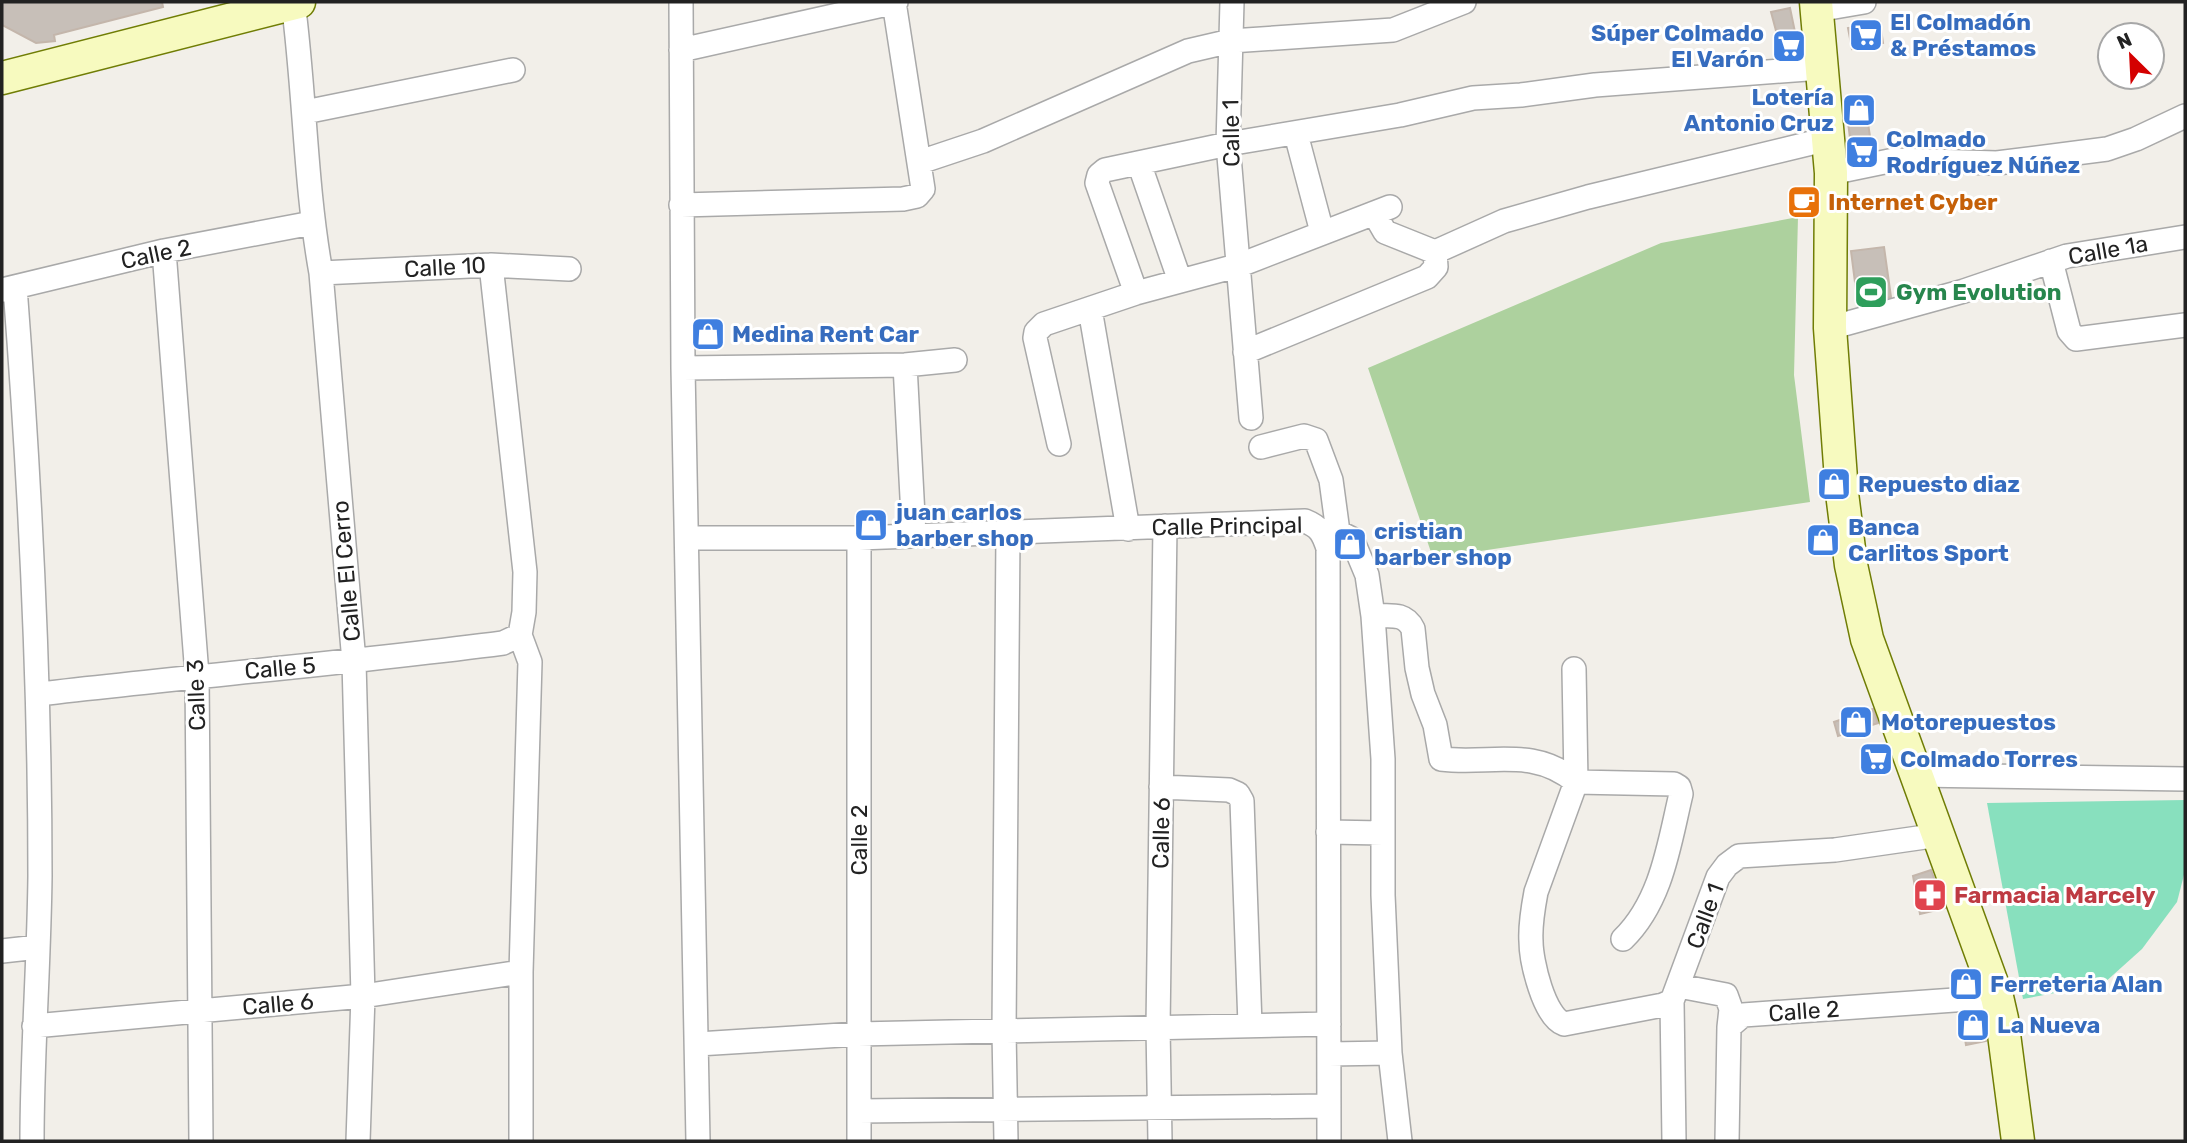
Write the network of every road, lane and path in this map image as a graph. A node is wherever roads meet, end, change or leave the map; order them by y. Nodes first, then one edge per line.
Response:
1 (295, 2) edge
2 (681, 2) edge
3 (895, 2) edge
4 (1232, 2) edge
5 (1464, 2) edge
6 (1864, 2) edge
7 (1816, 6) edge
8 (1231, 41) junction
9 (681, 50) junction
10 (1821, 68) junction
11 (513, 70) dead end
12 (2, 78) edge
13 (304, 112) junction
14 (2185, 116) edge
15 (1296, 134) junction
16 (1828, 139) junction
17 (1228, 144) junction
18 (919, 162) junction
19 (1139, 163) junction
20 (1831, 173) junction
21 (681, 205) junction
22 (312, 223) junction
23 (1322, 232) junction
24 (2185, 237) edge
25 (164, 251) junction
26 (1435, 252) junction
27 (2051, 261) junction
28 (491, 265) junction
29 (1240, 265) junction
30 (569, 269) dead end
31 (321, 273) junction
32 (1180, 281) junction
33 (8, 289) edge
34 (1136, 293) junction
35 (1090, 309) junction
36 (2185, 325) edge
37 (1830, 328) junction
38 (1245, 352) junction
39 (955, 360) dead end
40 (905, 365) junction
41 (683, 368) junction
42 (1251, 418) dead end
43 (1059, 444) dead end
44 (1261, 447) dead end
45 (1165, 526) junction
46 (1128, 528) junction
47 (1330, 532) junction
48 (1008, 534) junction
49 (914, 535) junction
50 (687, 538) junction
51 (859, 538) junction
52 (1373, 616) junction
53 (520, 635) junction
54 (354, 662) junction
55 (1574, 669) dead end
56 (197, 676) junction
57 (39, 694) junction
58 (1916, 775) junction
59 (2185, 779) edge
60 (1576, 782) junction
61 (1161, 788) junction
62 (1328, 832) junction
63 (1383, 833) junction
64 (1939, 835) junction
65 (1623, 939) dead end
66 (38, 947) junction
67 (2, 951) edge
68 (521, 972) junction
69 (1676, 994) junction
70 (363, 996) junction
71 (1997, 997) junction
72 (200, 1011) junction
73 (1329, 1024) junction
74 (34, 1026) junction
75 (1250, 1026) junction
76 (1158, 1027) junction
77 (1729, 1027) junction
78 (1004, 1031) junction
79 (858, 1034) junction
80 (698, 1044) junction
81 (1390, 1053) junction
82 (1329, 1054) junction
83 (1329, 1106) junction
84 (1159, 1108) junction
85 (1007, 1109) junction
86 (859, 1111) junction
87 (32, 1141) edge
88 (201, 1141) edge
89 (358, 1141) edge
90 (522, 1141) edge
91 (698, 1141) edge
92 (859, 1141) edge
93 (1006, 1141) edge
94 (1160, 1141) edge
95 (1329, 1141) edge
96 (1400, 1141) edge
97 (1674, 1141) edge
98 (1727, 1141) edge
99 (2018, 1141) edge

1 - 12 main road
1 - 13 street, Calle El Cerro
2 - 9 street
3 - 9 street
3 - 18 street
4 - 8 street, Calle 1
5 - 8 street
6 - 7 street
7 - 10 main road
8 - 17 street, Calle 1
8 - 18 street
9 - 21 street
10 - 15 street
10 - 16 main road
11 - 13 street
13 - 22 street, Calle El Cerro
14 - 20 street
15 - 17 street
15 - 23 street
16 - 20 main road
16 - 26 street
17 - 19 street
17 - 29 street, Calle 1
18 - 21 street
19 - 32 street
19 - 34 street
20 - 37 main road
21 - 41 street
22 - 25 street, Calle 2
22 - 31 street, Calle El Cerro
23 - 26 street
23 - 29 street
24 - 27 street, Calle 1a
25 - 33 street, Calle 2
25 - 56 street, Calle 3
26 - 38 street
27 - 36 street
27 - 37 street, Calle 1a
28 - 30 street, Calle 10
28 - 31 street, Calle 10
28 - 53 street
29 - 32 street
29 - 38 street, Calle 1
31 - 54 street, Calle El Cerro
32 - 34 street
33 - 57 street
34 - 35 street
35 - 43 street
35 - 46 street
37 - 58 main road
38 - 42 street, Calle 1
39 - 40 street
40 - 41 street
40 - 49 street
41 - 50 street
44 - 47 street
45 - 46 street, Calle Principal
45 - 47 street, Calle Principal
45 - 61 street, Calle 6
46 - 48 street, Calle Principal
47 - 52 street
47 - 62 street, Calle Principal
48 - 49 street, Calle Principal
48 - 78 street
49 - 51 street, Calle Principal
50 - 51 street, Calle Principal
50 - 80 street
51 - 79 street, Calle 2
52 - 60 street
52 - 63 street
53 - 54 street, Calle 5
53 - 68 street
54 - 56 street, Calle 5
54 - 70 street, Calle El Cerro
55 - 60 street
56 - 57 street, Calle 5
56 - 72 street, Calle 3
57 - 66 street
58 - 59 street
58 - 64 main road
60 - 65 street
60 - 69 street
61 - 75 street
61 - 76 street, Calle 6
62 - 63 street
62 - 73 street, Calle Principal
63 - 81 street
64 - 69 street, Calle 1
64 - 71 main road
66 - 67 street
66 - 74 street
68 - 70 street, Calle 6
68 - 90 street
69 - 77 street
69 - 97 street, Calle 1
70 - 72 street, Calle 6
70 - 89 street, Calle El Cerro
71 - 77 street, Calle 2
71 - 99 main road
72 - 74 street, Calle 6
72 - 88 street, Calle 3
73 - 75 street
73 - 82 street, Calle Principal
74 - 87 street
75 - 76 street
76 - 78 street
76 - 84 street, Calle 6
77 - 98 street
78 - 79 street
78 - 85 street
79 - 80 street
79 - 86 street, Calle 2
80 - 91 street
81 - 82 street
81 - 96 street
82 - 83 street, Calle Principal
83 - 84 street
83 - 95 street, Calle Principal
84 - 85 street
84 - 94 street, Calle 6
85 - 86 street
85 - 93 street
86 - 92 street, Calle 2

